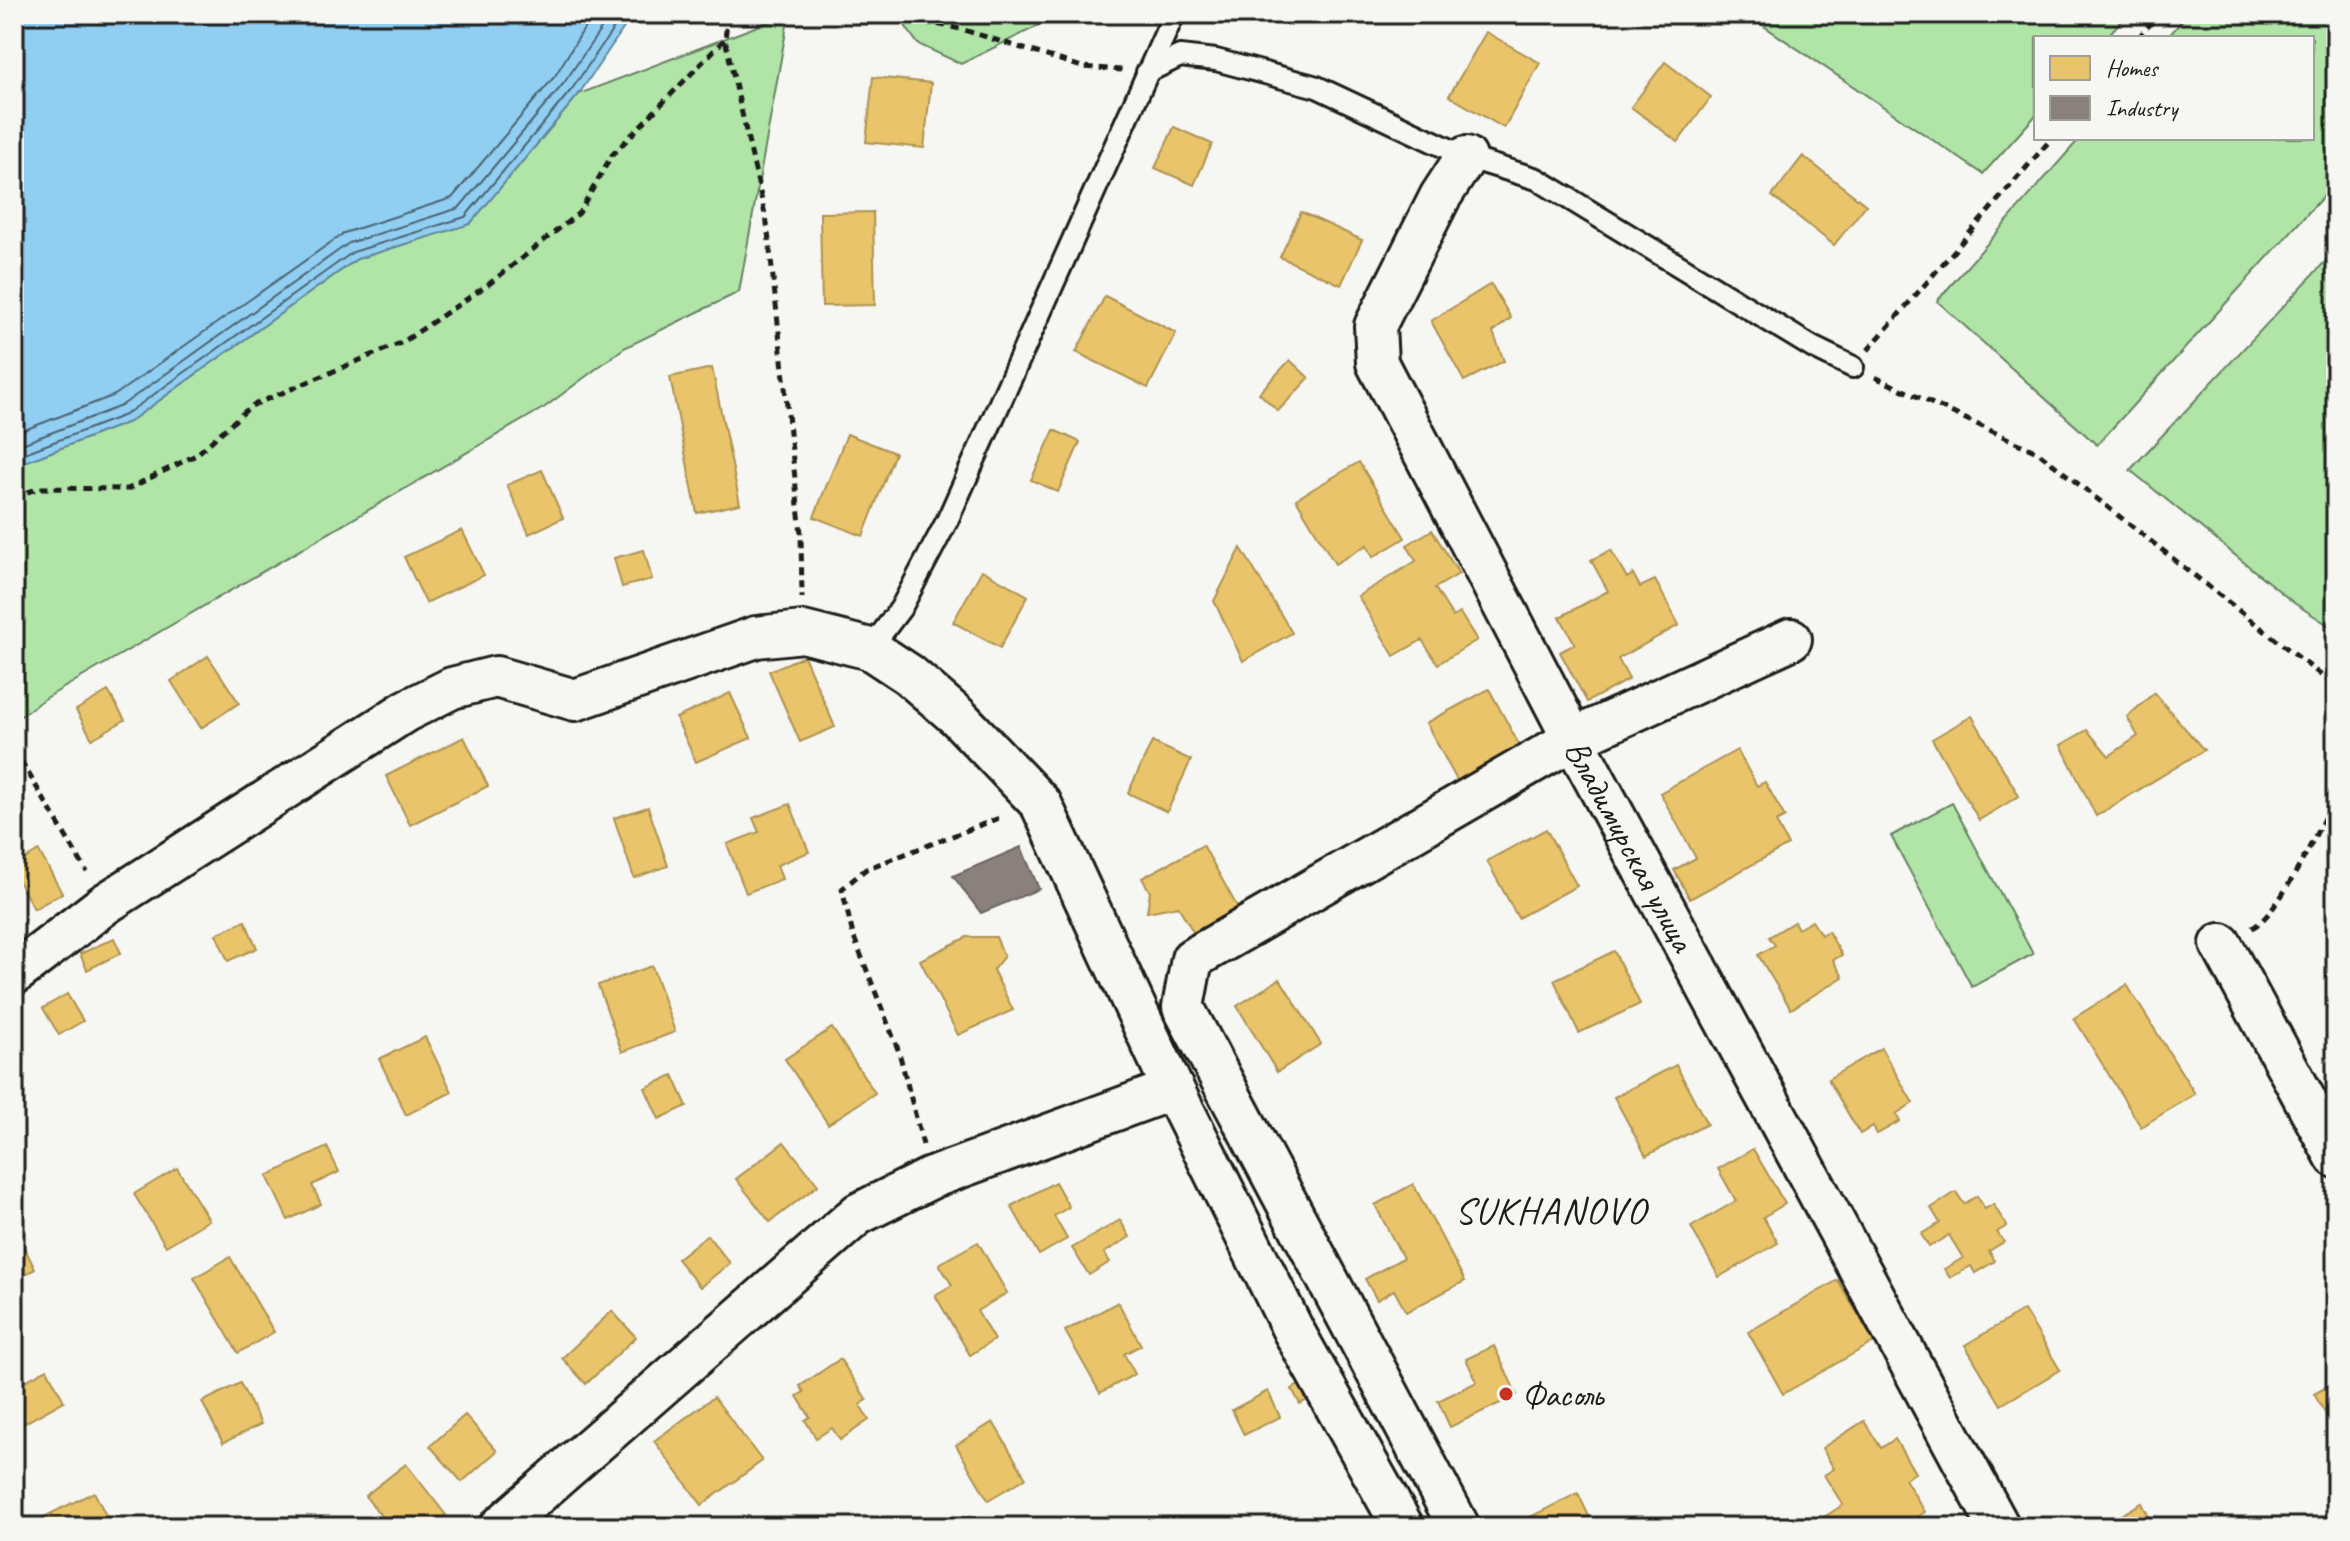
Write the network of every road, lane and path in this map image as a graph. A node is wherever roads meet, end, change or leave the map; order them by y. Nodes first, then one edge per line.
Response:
1 (728, 14) edge
2 (883, 14) edge
3 (1174, 14) edge
4 (2159, 14) edge
5 (2140, 36) edge
6 (725, 39) junction
7 (1147, 72) junction
8 (2050, 140) edge
9 (1466, 157) junction
10 (1853, 367) junction
11 (14, 497) edge
12 (803, 632) junction
13 (1791, 639) dead end
14 (870, 649) junction
15 (2336, 687) edge
16 (1573, 739) junction
17 (14, 749) edge
18 (2336, 795) edge
19 (1041, 804) junction
20 (105, 904) junction
21 (2221, 944) joint
22 (14, 974) edge
23 (1173, 1089) junction
24 (2336, 1157) edge
25 (931, 1178) junction
26 (14, 1513) edge
27 (26, 1527) edge
28 (500, 1527) edge
29 (1403, 1527) edge
30 (1459, 1527) edge
31 (1999, 1527) edge

1 - 6 path
2 - 7 path
3 - 7 lane
4 - 5 path
6 - 11 path
6 - 12 path
7 - 9 lane
7 - 14 lane
8 - 10 path
9 - 10 lane
9 - 16 street, Владимирская улица
10 - 15 path
12 - 14 street
12 - 20 street
13 - 16 street
14 - 19 street
16 - 30 street
16 - 31 street, Владимирская улица
17 - 20 path
18 - 21 path
19 - 23 street
19 - 25 path
20 - 22 street
21 - 24 street
23 - 25 street
23 - 29 street
25 - 28 street
26 - 27 path

